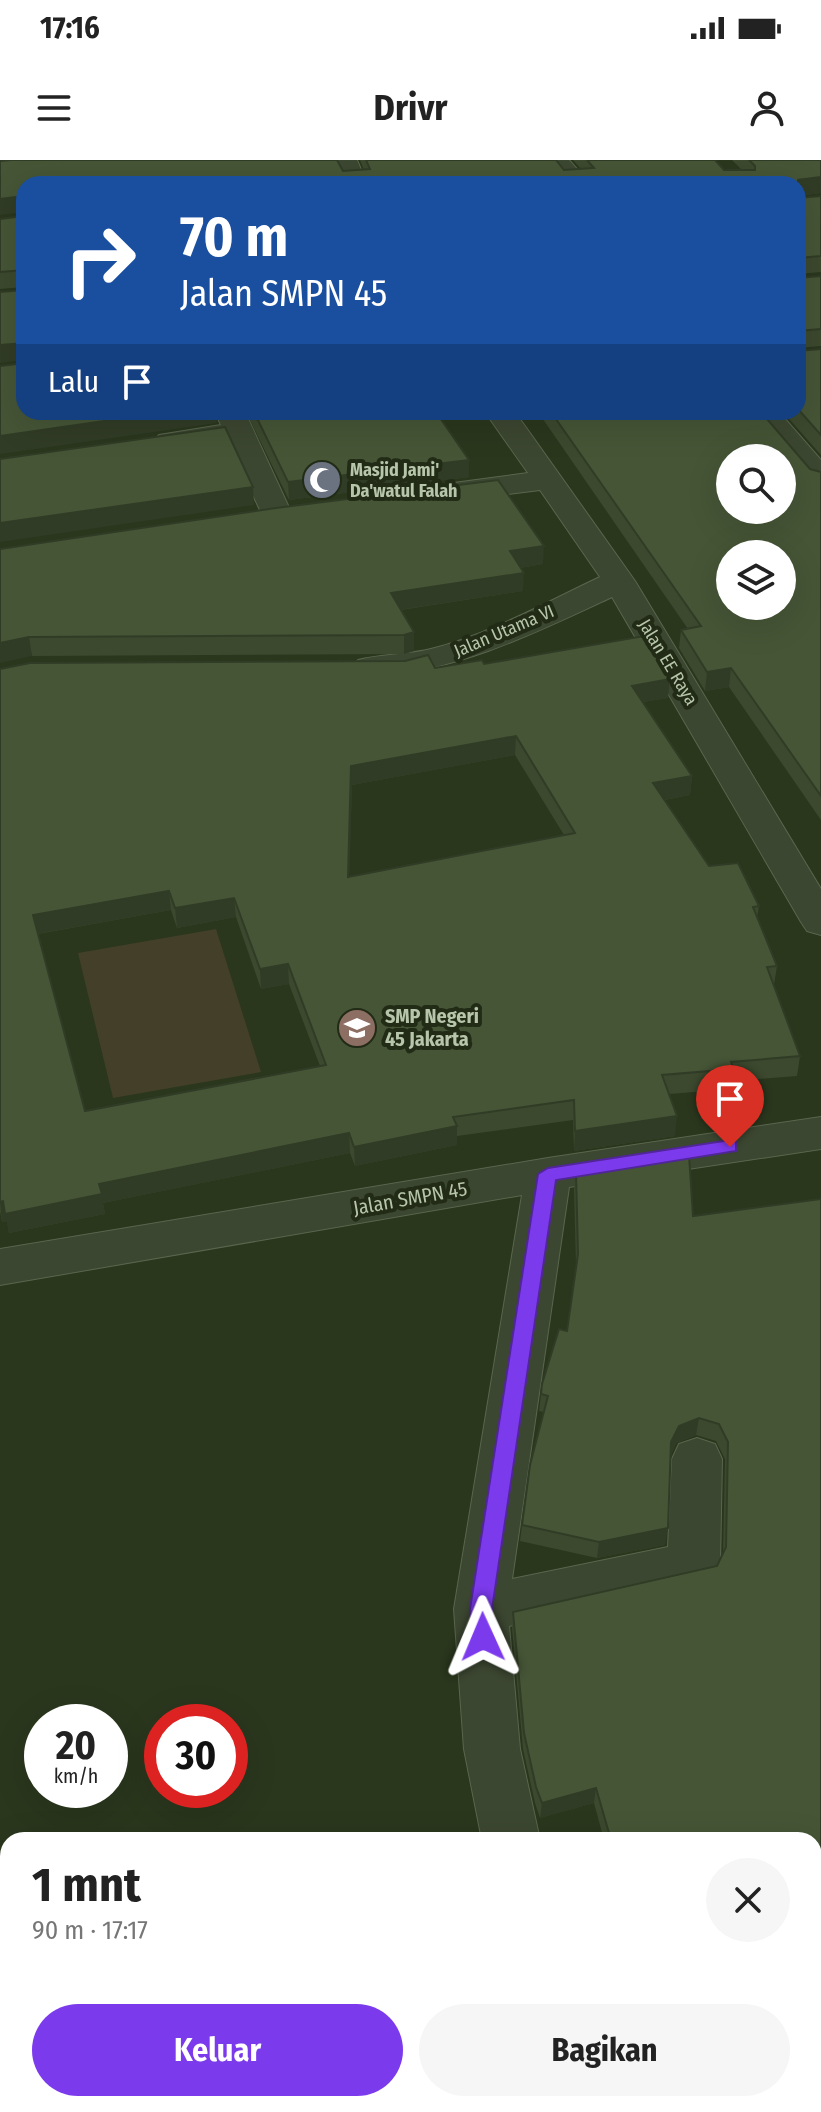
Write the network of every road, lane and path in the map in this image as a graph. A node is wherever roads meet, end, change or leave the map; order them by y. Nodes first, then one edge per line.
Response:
1 (556, 160) edge
2 (571, 176) edge
3 (505, 420) edge
4 (770, 420) edge
5 (235, 422) edge
6 (135, 446) edge
7 (821, 479) edge
8 (546, 480) junction
9 (419, 496) edge
10 (308, 510) edge
11 (619, 581) junction
12 (341, 667) edge
13 (821, 922) edge
14 (821, 1133) edge
15 (548, 1174) junction
16 (0, 1267) edge
17 (697, 1459) dead end
18 (481, 1609) junction
19 (509, 1832) edge

1 - 2 street
3 - 8 street, Jalan EE Raya
4 - 7 street
5 - 6 street
5 - 10 street
8 - 9 street
8 - 11 street, Jalan EE Raya
11 - 12 street, Jalan Utama VI
11 - 13 street, Jalan EE Raya
14 - 15 street, Jalan SMPN 45
15 - 16 street, Jalan SMPN 45
15 - 18 street
17 - 18 street
18 - 19 street

